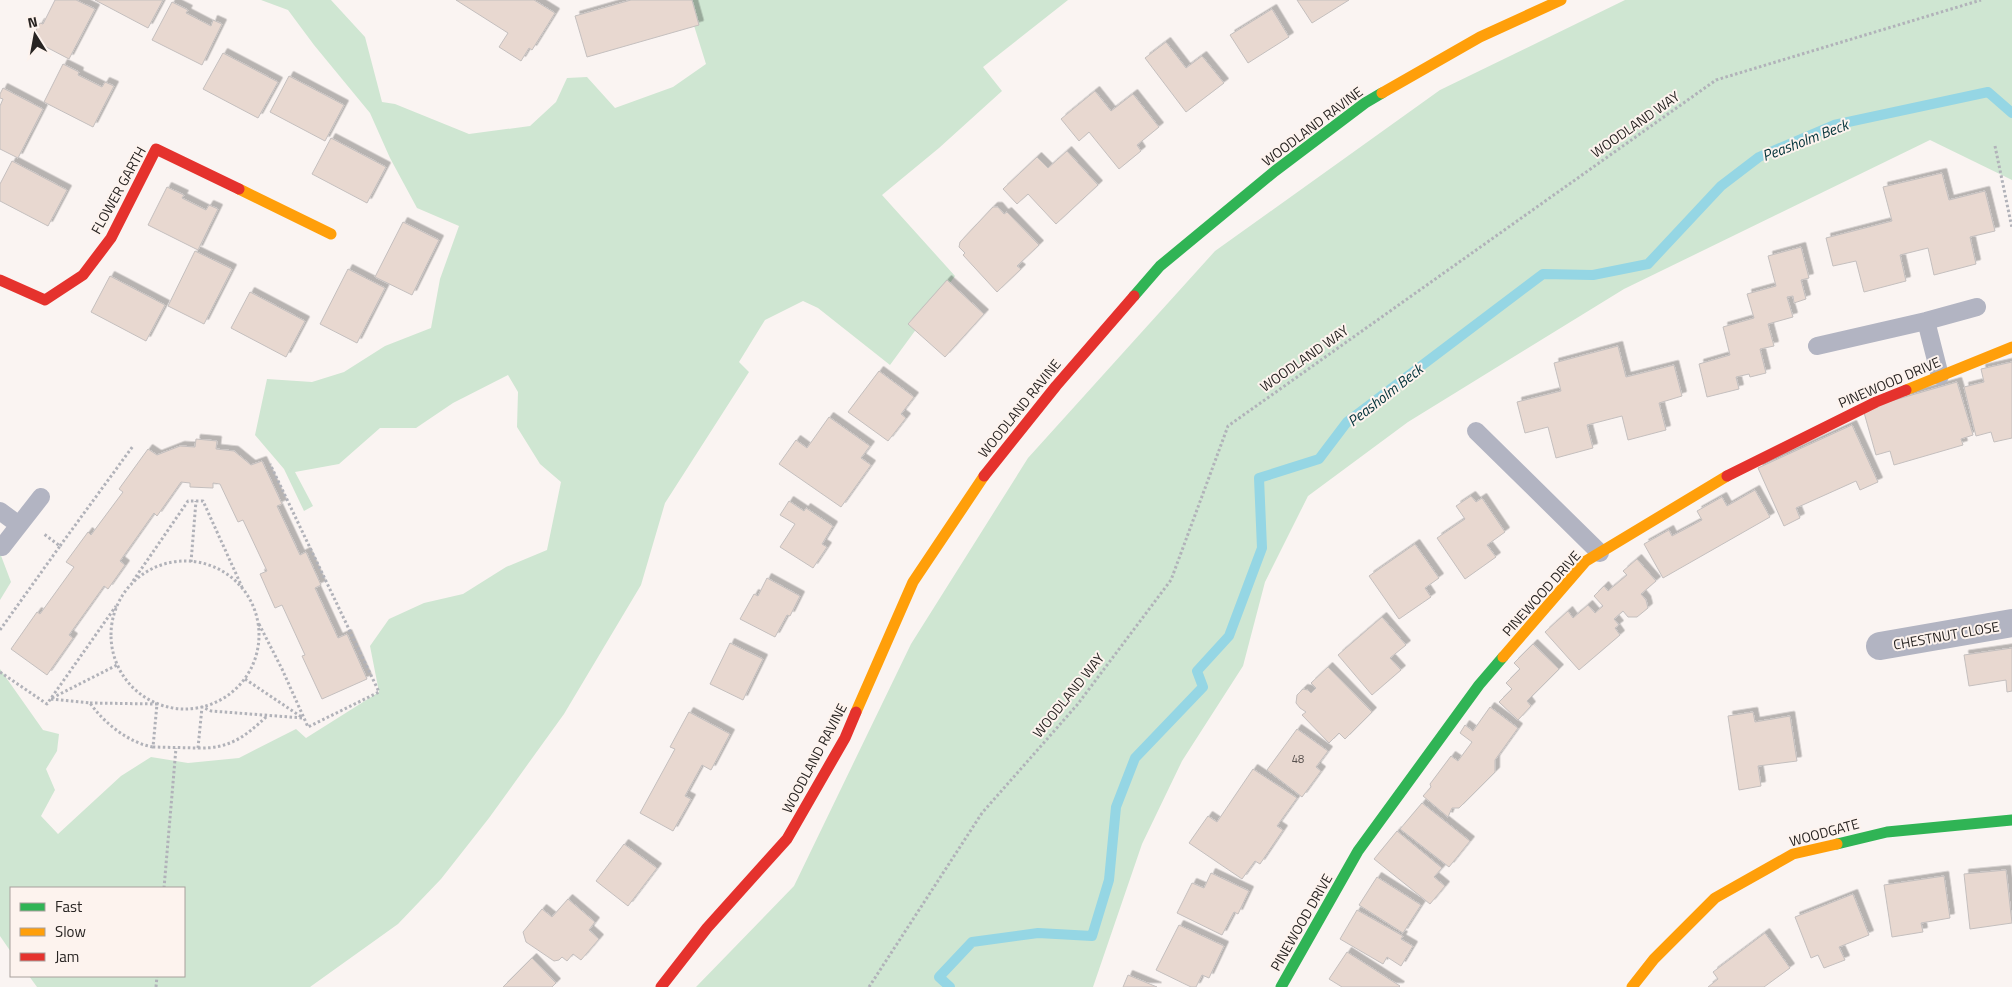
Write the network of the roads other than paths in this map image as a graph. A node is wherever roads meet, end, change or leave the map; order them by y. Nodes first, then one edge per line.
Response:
1 (1562, 0) edge
2 (331, 234) dead end
3 (0, 280) edge
4 (1978, 307) dead end
5 (1926, 321) junction
6 (1817, 346) dead end
7 (2012, 347) edge
8 (1940, 376) junction
9 (1476, 431) dead end
10 (41, 497) dead end
11 (0, 511) edge
12 (21, 522) junction
13 (2, 547) dead end
14 (1600, 553) junction
15 (2012, 623) edge
16 (1880, 646) dead end
17 (2012, 820) edge
18 (661, 987) edge
19 (1281, 987) edge
20 (1632, 987) edge

1 - 18 street, WOODLAND RAVINE
2 - 3 street, FLOWER GARTH
4 - 5 lane
5 - 6 lane
5 - 8 lane
7 - 8 street, PINEWOOD DRIVE
8 - 14 street, PINEWOOD DRIVE
9 - 14 lane
10 - 12 lane
11 - 12 lane
12 - 13 lane
14 - 19 street, PINEWOOD DRIVE
15 - 16 street, CHESTNUT CLOSE
17 - 20 street, WOODGATE

